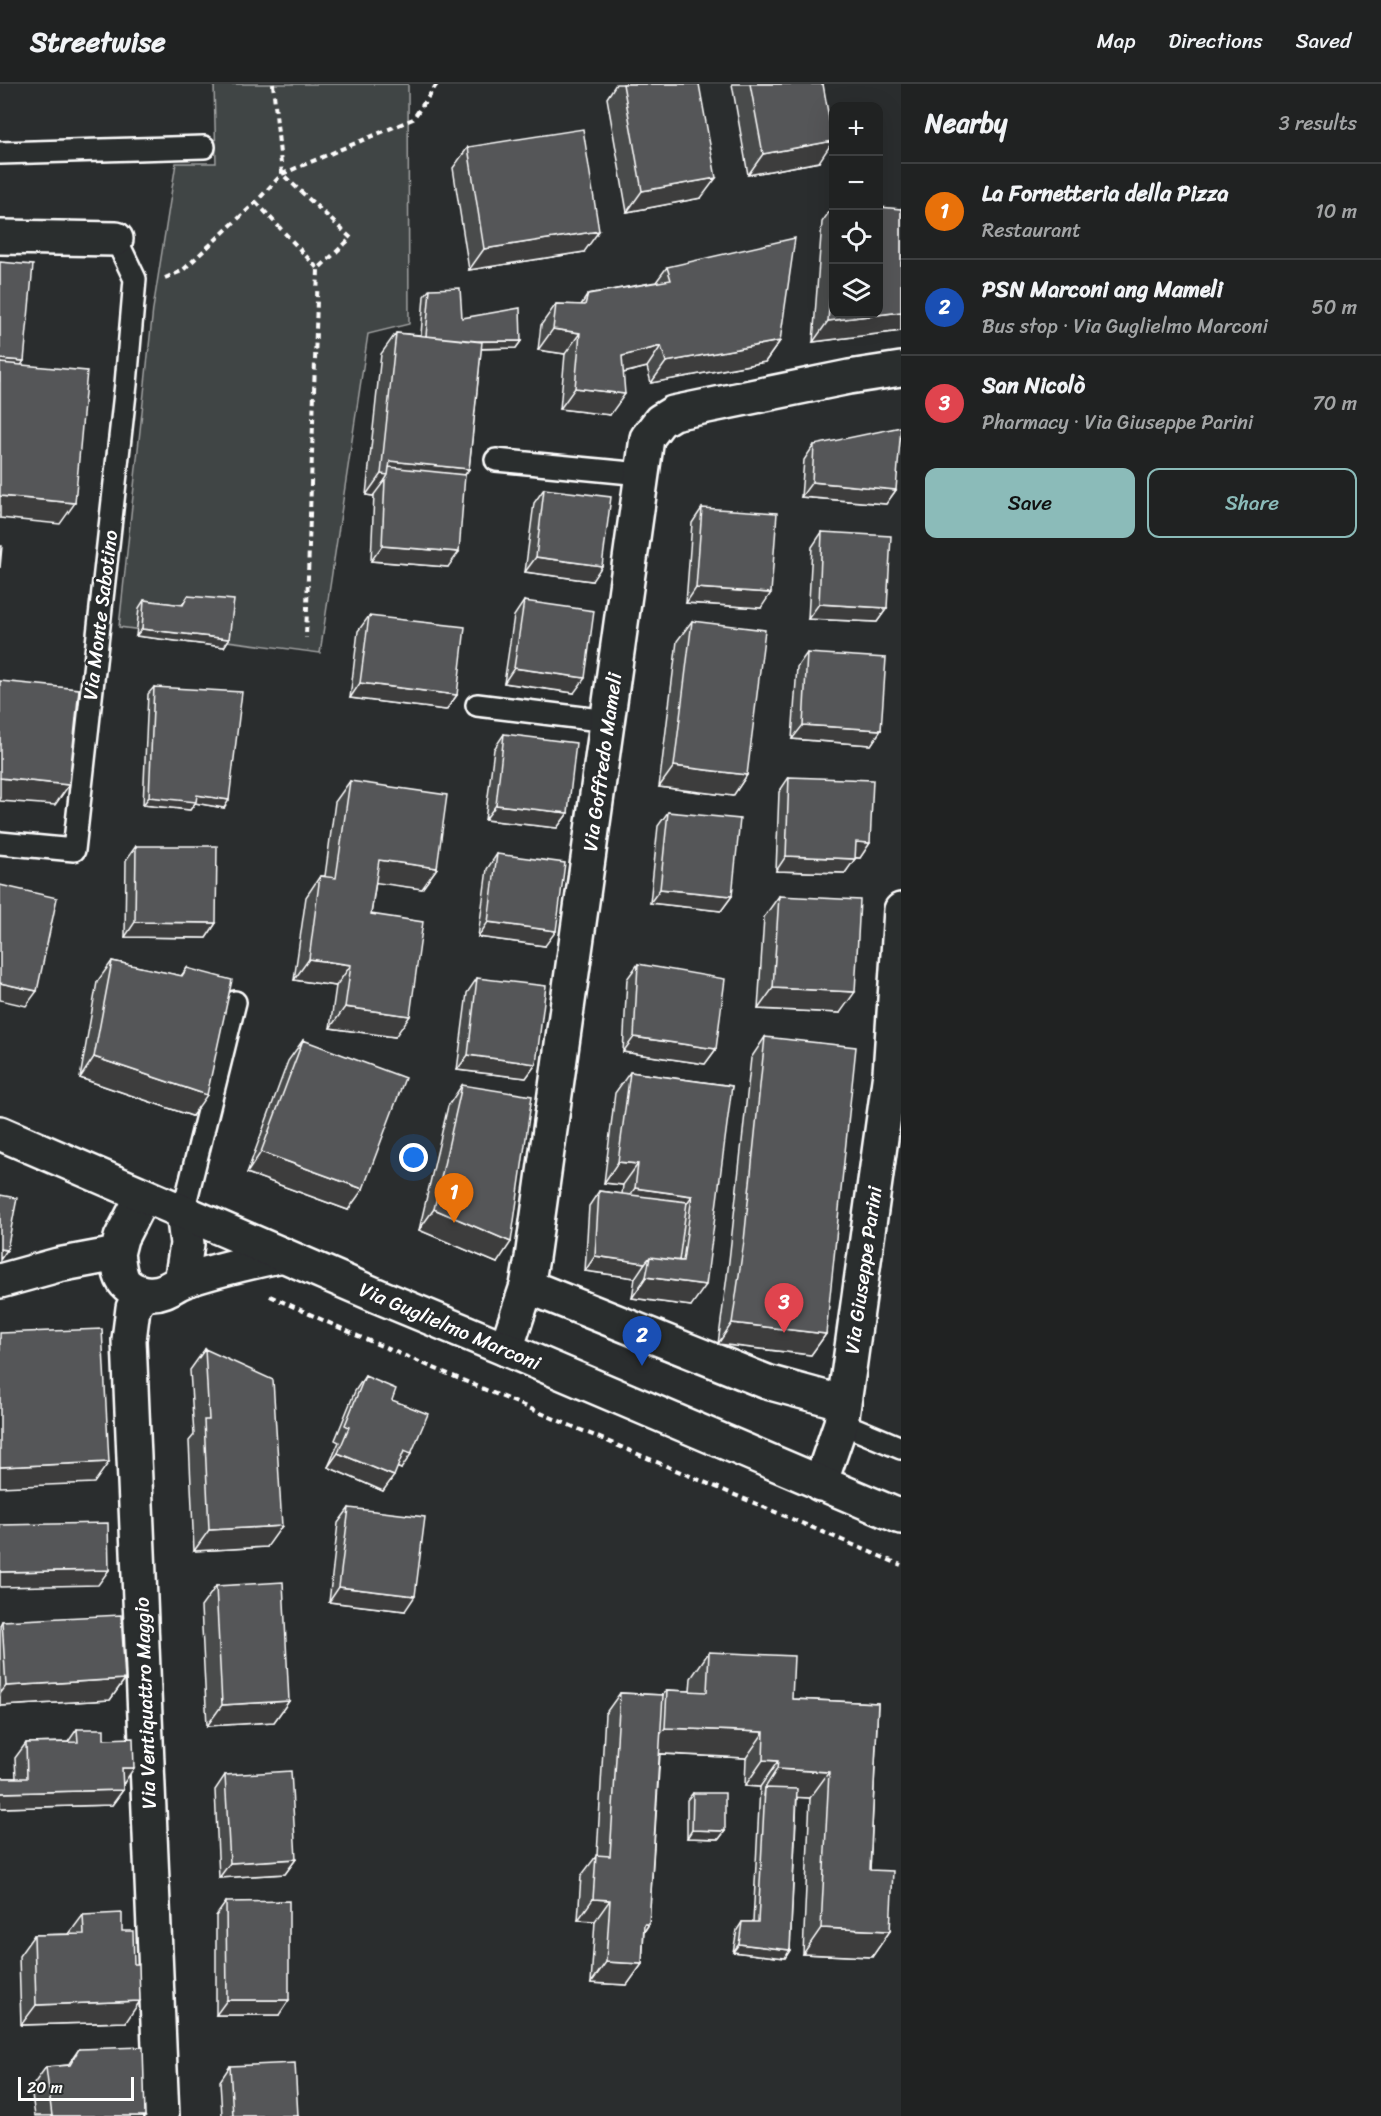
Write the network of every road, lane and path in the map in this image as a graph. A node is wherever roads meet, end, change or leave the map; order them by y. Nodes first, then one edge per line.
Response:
1 (273, 84) edge
2 (437, 84) edge
3 (204, 147) dead end
4 (0, 153) edge
5 (282, 174) junction
6 (256, 202) junction
7 (0, 237) edge
8 (116, 239) joint
9 (318, 269) junction
10 (135, 279) junction
11 (901, 369) edge
12 (496, 460) dead end
13 (641, 474) junction
14 (306, 638) dead end
15 (477, 705) dead end
16 (608, 721) junction
17 (0, 843) edge
18 (901, 910) edge
19 (236, 1002) dead end
20 (0, 1133) edge
21 (143, 1195) junction
22 (183, 1212) junction
23 (117, 1254) junction
24 (283, 1255) junction
25 (0, 1281) edge
26 (181, 1282) junction
27 (527, 1286) junction
28 (142, 1293) junction
29 (268, 1295) dead end
30 (506, 1349) junction
31 (842, 1413) junction
32 (901, 1448) edge
33 (820, 1484) junction
34 (901, 1517) edge
35 (901, 1565) edge
36 (162, 2116) edge

1 - 5 path
2 - 5 path
3 - 4 lane
5 - 6 path
5 - 9 path
6 - 9 path
6 - 10 path
7 - 8 street
8 - 10 lane
9 - 14 path
10 - 17 lane, Via Monte Sabotino
11 - 13 street, Via Goffredo Mameli
12 - 13 lane
13 - 16 street, Via Goffredo Mameli
15 - 16 lane
16 - 27 street, Via Goffredo Mameli
18 - 31 street, Via Giuseppe Parini
19 - 22 lane
20 - 21 street, Via Guglielmo Marconi
21 - 22 street, Via Guglielmo Marconi
21 - 23 street
22 - 24 street, Via Guglielmo Marconi
22 - 26 street
23 - 25 street
23 - 28 street
24 - 26 street
24 - 30 street, Via Guglielmo Marconi
26 - 28 street
27 - 30 street, Via Goffredo Mameli
27 - 31 street
28 - 36 street, Via Ventiquattro Maggio
29 - 35 path
30 - 33 street, Via Guglielmo Marconi
31 - 32 lane
31 - 33 street, Via Giuseppe Parini
33 - 34 street, Via Guglielmo Marconi

